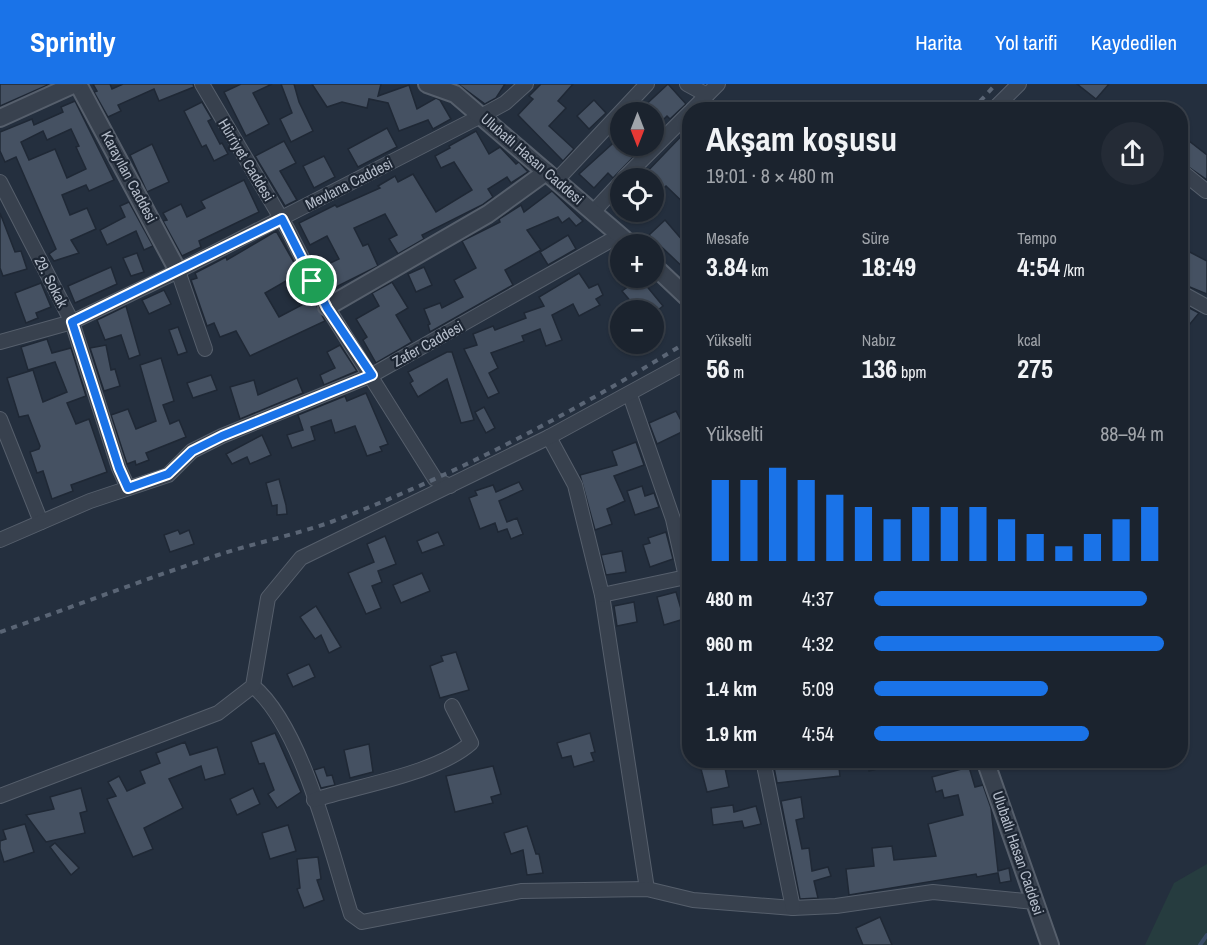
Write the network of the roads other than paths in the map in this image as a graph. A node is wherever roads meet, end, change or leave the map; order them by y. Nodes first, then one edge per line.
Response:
1 (77, 84) edge
2 (202, 84) edge
3 (427, 84) edge
4 (526, 84) edge
5 (647, 84) edge
6 (687, 84) edge
7 (718, 84) edge
8 (1019, 84) edge
9 (707, 95) junction
10 (700, 102) edge
11 (1001, 102) edge
12 (481, 116) junction
13 (0, 118) edge
14 (682, 120) edge
15 (634, 168) edge
16 (551, 176) junction
17 (1188, 176) edge
18 (0, 182) edge
19 (1206, 191) edge
20 (610, 194) edge
21 (593, 212) junction
22 (282, 219) junction
23 (618, 234) edge
24 (610, 248) edge
25 (178, 271) junction
26 (664, 275) edge
27 (682, 292) edge
28 (1188, 296) edge
29 (1207, 307) edge
30 (327, 308) junction
31 (72, 322) junction
32 (0, 342) edge
33 (205, 349) dead end
34 (682, 365) edge
35 (372, 375) junction
36 (630, 395) junction
37 (0, 419) edge
38 (549, 438) junction
39 (450, 486) junction
40 (128, 488) junction
41 (41, 522) junction
42 (0, 540) edge
43 (682, 559) edge
44 (682, 578) edge
45 (603, 595) junction
46 (253, 686) junction
47 (452, 706) dead end
48 (765, 768) edge
49 (989, 768) edge
50 (0, 796) edge
51 (314, 800) junction
52 (647, 889) junction
53 (1035, 902) junction
54 (792, 908) junction
55 (1050, 945) edge

1 - 13 street
1 - 25 street, Karayılan Caddesi
2 - 22 street, Hürriyet Caddesi
3 - 12 street, Ulubatlı Hasan Caddesi
4 - 12 street, Mevlana Caddesi
5 - 16 street
6 - 9 street
7 - 9 street
8 - 11 street
9 - 10 street
12 - 16 street, Ulubatlı Hasan Caddesi
12 - 22 street, Mevlana Caddesi
14 - 15 street
16 - 21 street, Ulubatlı Hasan Caddesi
16 - 30 street
17 - 19 street
18 - 31 street, 29. Sokak
20 - 21 street
21 - 23 street, Ulubatlı Hasan Caddesi
22 - 25 street, Mevlana Caddesi
22 - 30 street, Hürriyet Caddesi
24 - 35 street, Zafer Caddesi
25 - 31 street, Mevlana Caddesi
25 - 33 street
26 - 27 street
28 - 29 street
30 - 35 street, Hürriyet Caddesi
31 - 32 street, Mevlana Caddesi
31 - 40 street, 29. Sokak
34 - 36 street
35 - 39 street, Hürriyet Caddesi
35 - 40 street, Zafer Caddesi
36 - 38 street
36 - 43 street
37 - 41 street
38 - 39 street
38 - 45 street
39 - 46 street
40 - 41 street, Zafer Caddesi
41 - 42 street, Zafer Caddesi
44 - 45 street
45 - 52 street
46 - 50 street
46 - 51 street
47 - 51 street
48 - 54 street
49 - 53 street, Ulubatlı Hasan Caddesi
51 - 52 street
52 - 54 street
53 - 54 street
53 - 55 street, Ulubatlı Hasan Caddesi

